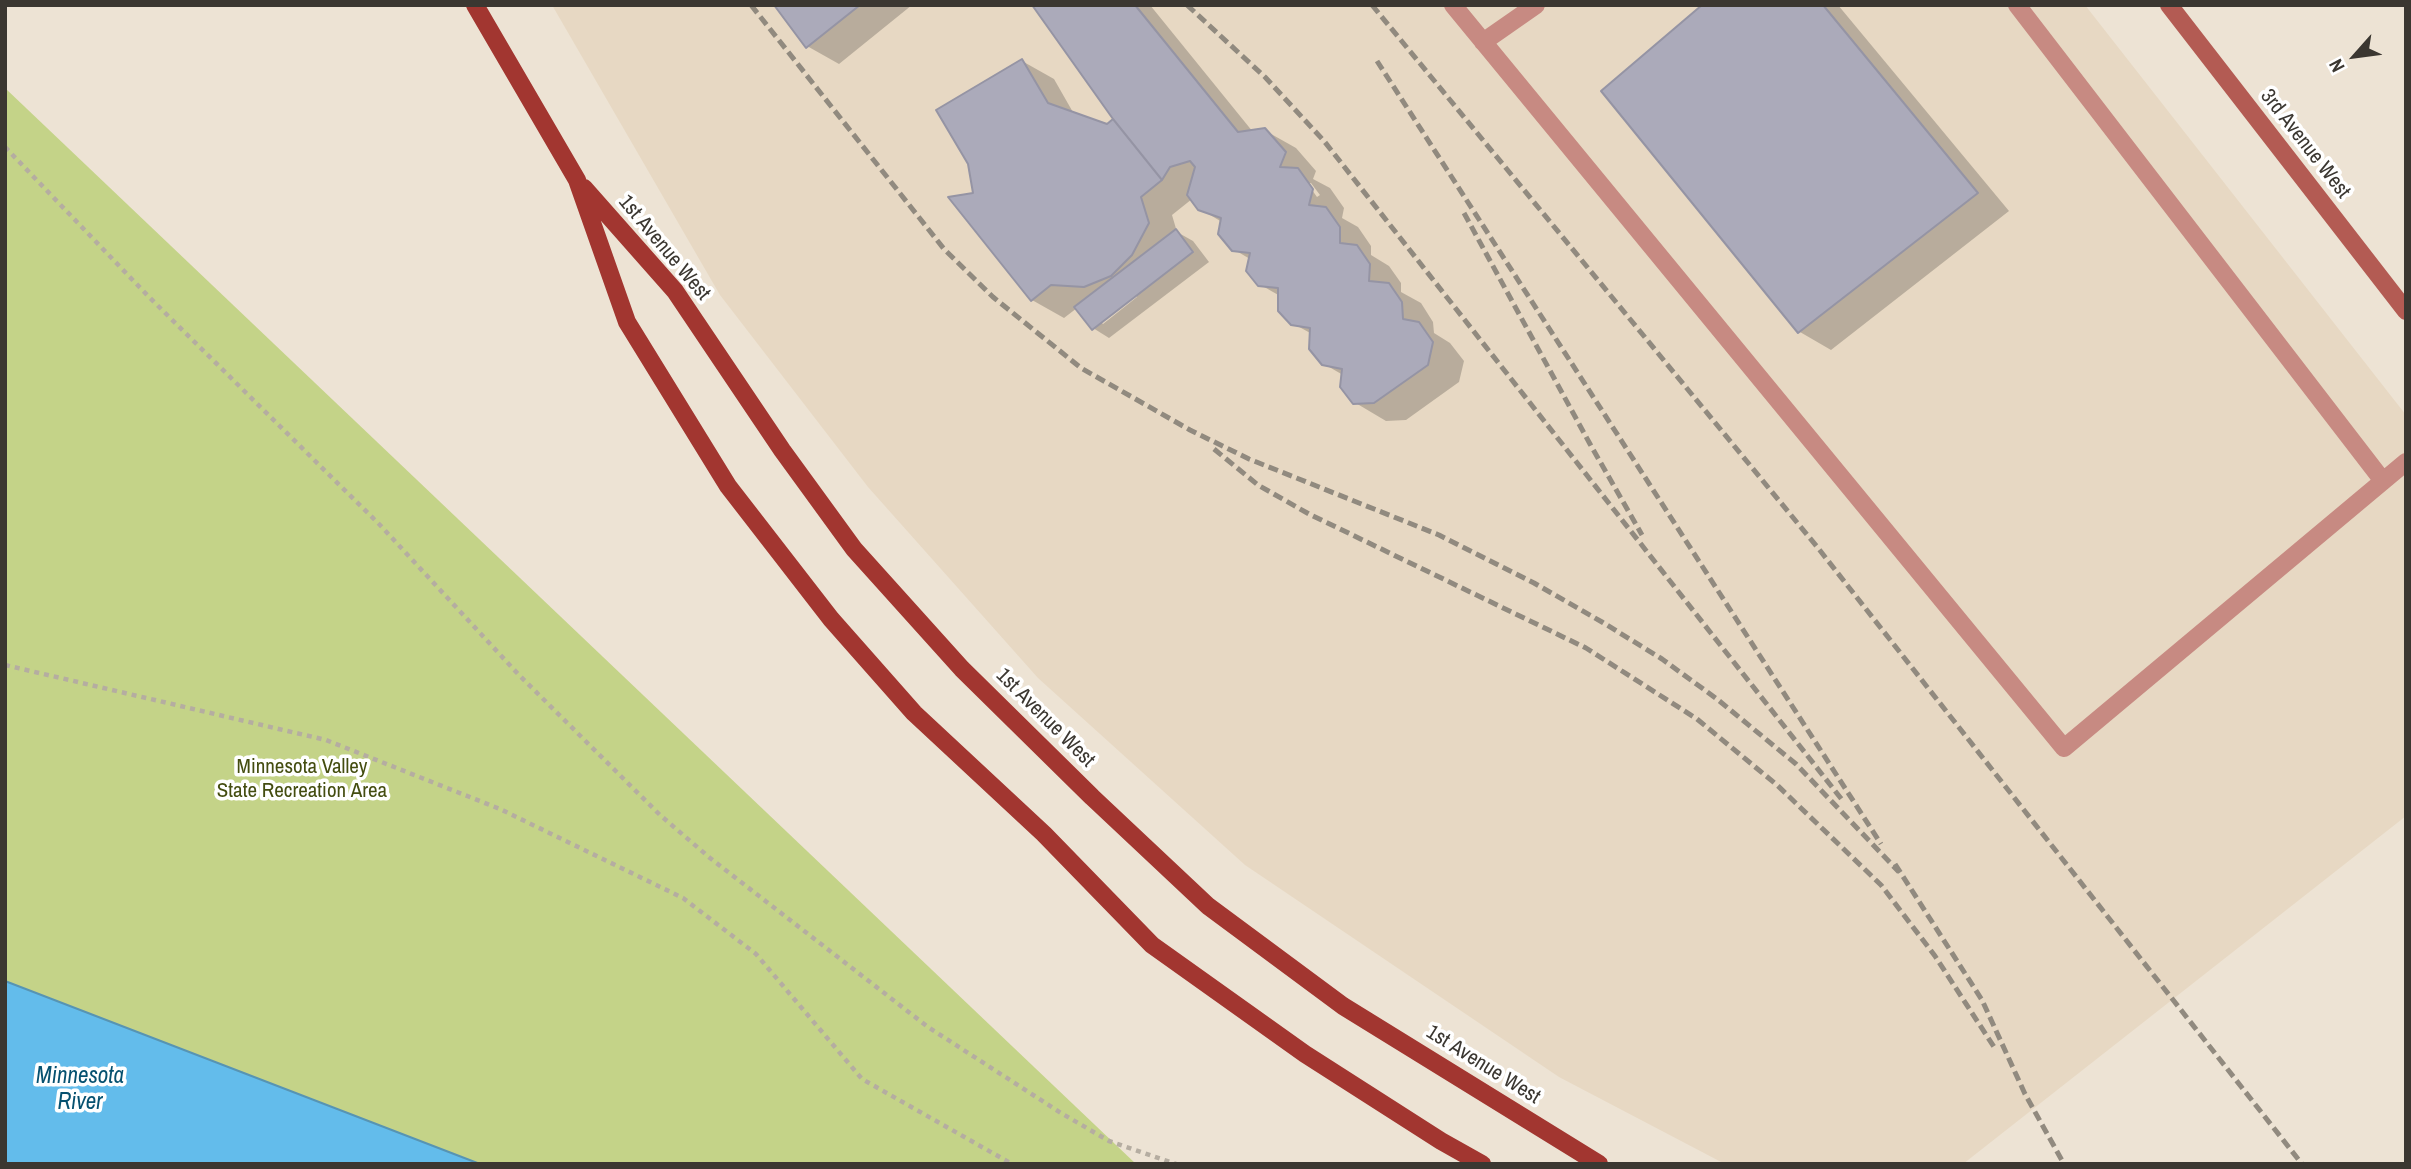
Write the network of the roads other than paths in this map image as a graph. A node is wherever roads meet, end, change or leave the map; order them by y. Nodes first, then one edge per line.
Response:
1 (475, 5) edge
2 (1453, 5) edge
3 (1536, 5) edge
4 (2017, 5) edge
5 (2169, 5) edge
6 (1483, 41) junction
7 (577, 180) junction
8 (2406, 311) edge
9 (2406, 462) edge
10 (2383, 481) junction
11 (1482, 1164) edge
12 (1599, 1164) edge

1 - 7 main road, 1st Avenue West
2 - 6 lane
3 - 6 lane
4 - 10 lane
5 - 8 street, 3rd Avenue West
6 - 10 lane
7 - 11 main road, 1st Avenue West
7 - 12 main road, 1st Avenue West
9 - 10 lane

